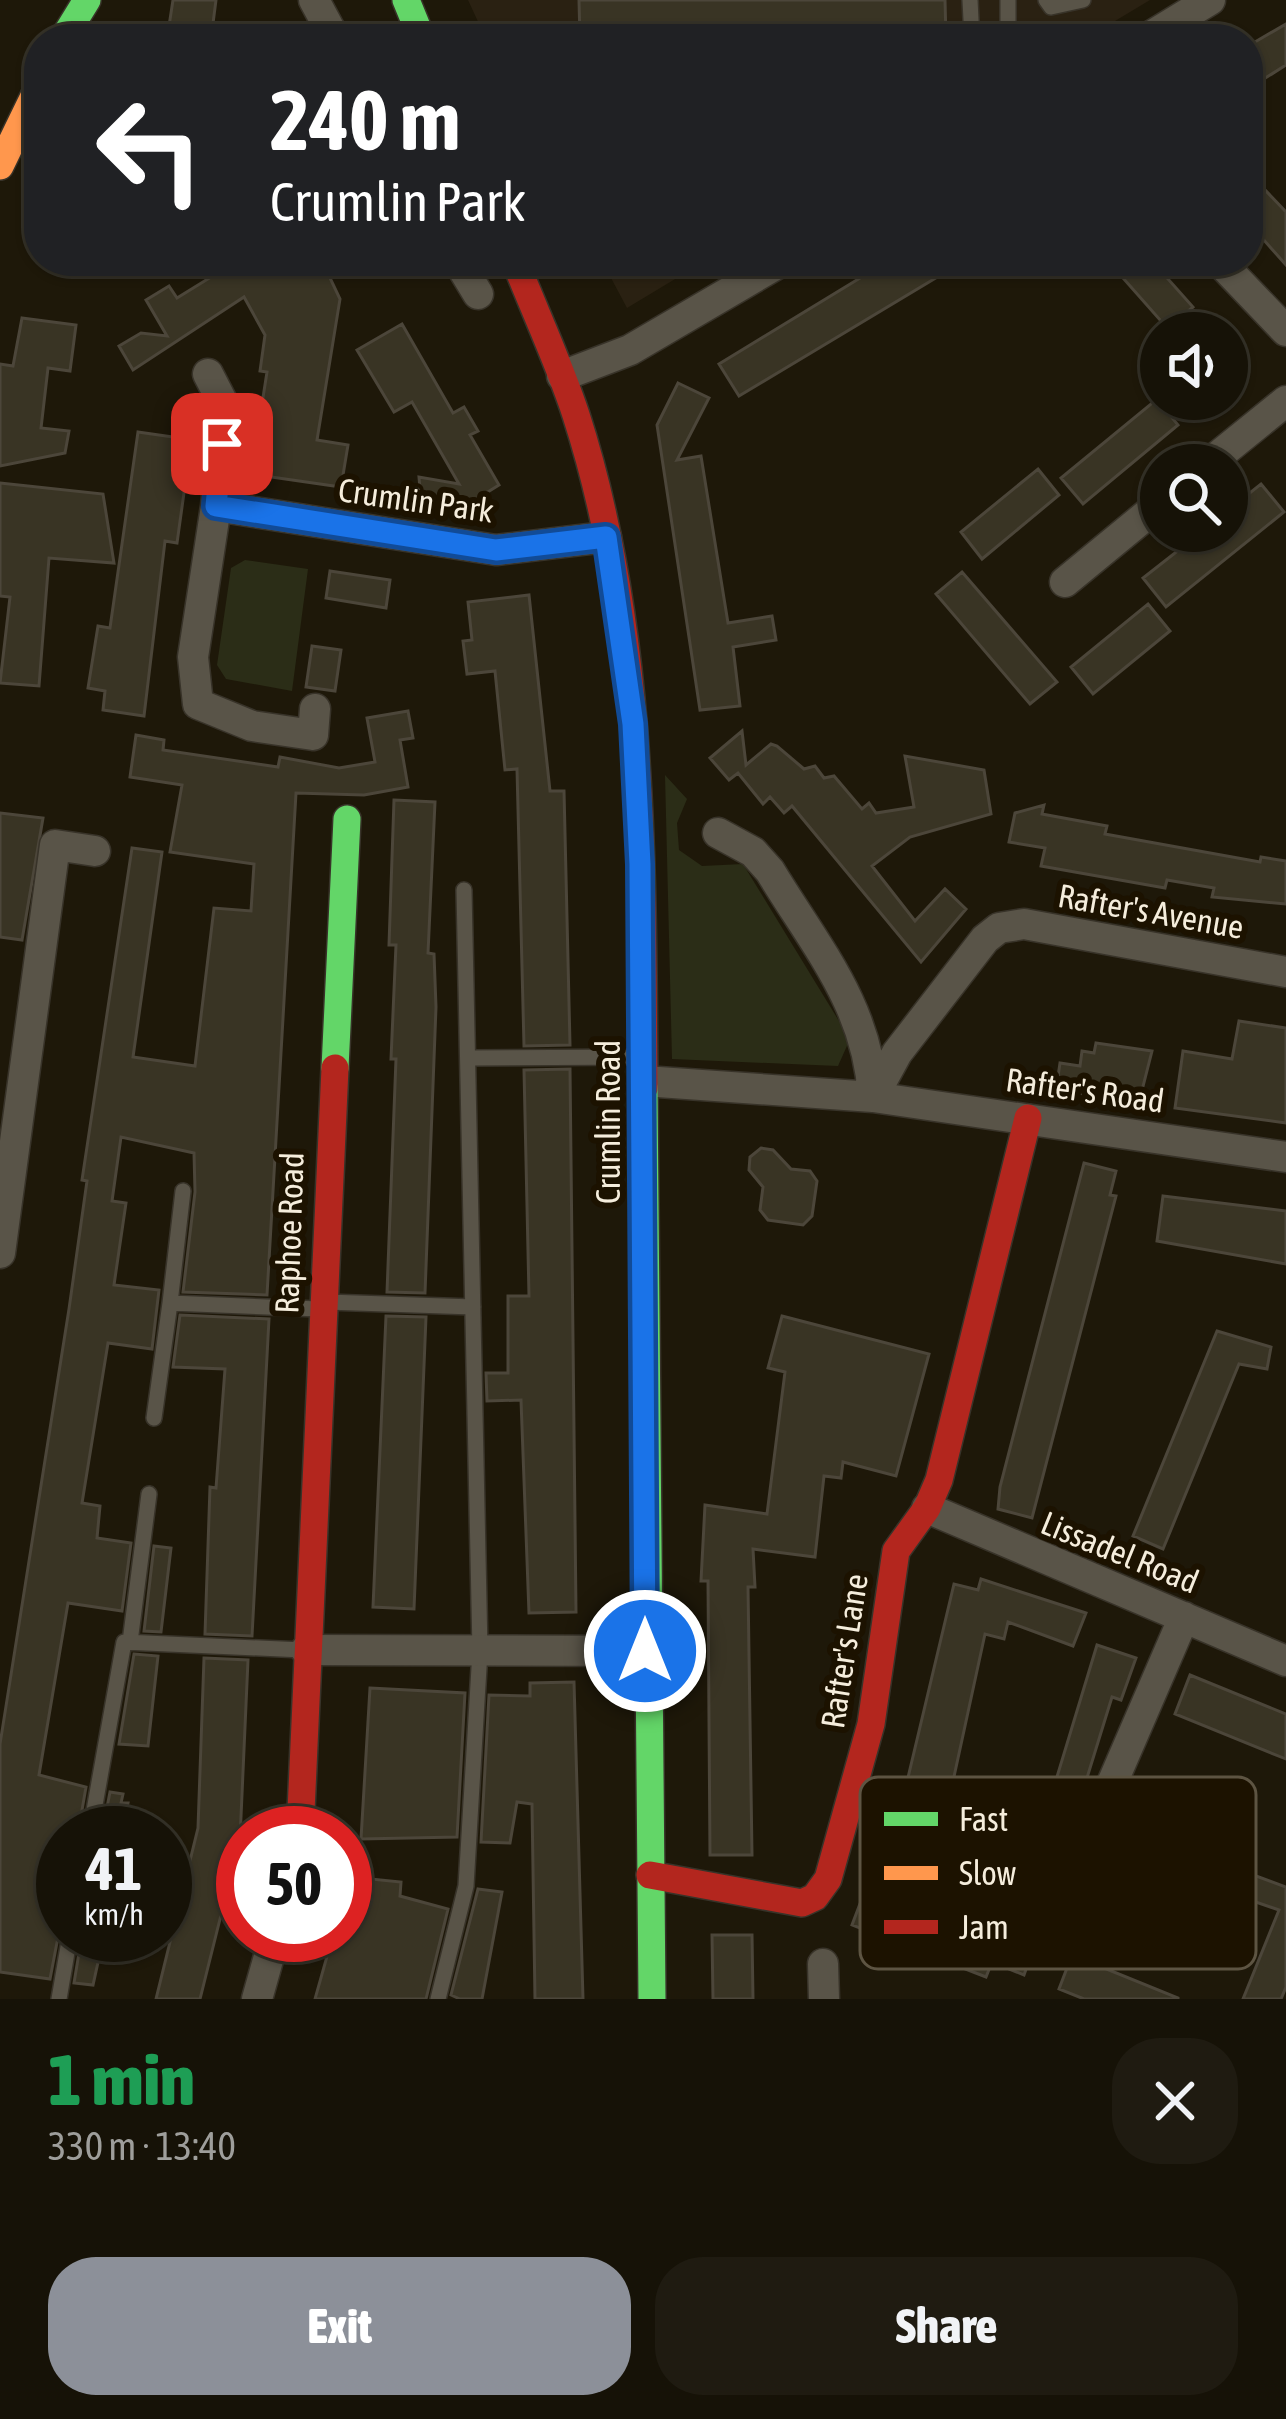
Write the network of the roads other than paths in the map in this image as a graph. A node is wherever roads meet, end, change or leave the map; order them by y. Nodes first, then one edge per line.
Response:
1 (1046, 0) edge
2 (1083, 0) edge
3 (1210, 0) edge
4 (1171, 24) edge
5 (24, 117) edge
6 (0, 166) edge
7 (467, 276) edge
8 (521, 276) edge
9 (756, 276) edge
10 (1234, 276) edge
11 (478, 294) dead end
12 (1286, 331) edge
13 (208, 374) dead end
14 (562, 376) junction
15 (1286, 401) edge
16 (1234, 444) edge
17 (216, 506) junction
18 (1140, 520) edge
19 (606, 537) junction
20 (1065, 582) dead end
21 (315, 709) dead end
22 (346, 818) dead end
23 (718, 833) dead end
24 (95, 850) dead end
25 (464, 890) dead end
26 (1286, 972) edge
27 (470, 1058) junction
28 (644, 1069) junction
29 (873, 1097) junction
30 (1028, 1118) junction
31 (1286, 1156) edge
32 (183, 1191) dead end
33 (0, 1252) edge
34 (170, 1303) junction
35 (322, 1306) junction
36 (473, 1307) junction
37 (154, 1418) dead end
38 (149, 1494) dead end
39 (927, 1508) junction
40 (1184, 1617) junction
41 (130, 1642) junction
42 (306, 1650) junction
43 (480, 1651) junction
44 (645, 1651) junction
45 (1286, 1660) edge
46 (1115, 1777) edge
47 (95, 1806) edge
48 (301, 1806) edge
49 (650, 1875) junction
50 (65, 1962) edge
51 (267, 1962) edge
52 (823, 1964) dead end
53 (58, 1999) edge
54 (257, 1999) edge
55 (438, 1999) edge
56 (652, 1999) edge
57 (824, 1999) edge

1 - 2 lane
3 - 4 street
5 - 6 street
7 - 11 street
8 - 14 street, Crumlin Road
9 - 14 street
10 - 12 street
13 - 17 street
14 - 19 street, Crumlin Road
15 - 16 street
17 - 19 street, Crumlin Park
17 - 21 street
18 - 20 street
19 - 28 street, Crumlin Road
22 - 35 street, Raphoe Road
23 - 29 street
24 - 33 street
25 - 27 lane
26 - 29 street, Rafter's Avenue
27 - 28 lane
27 - 36 lane
28 - 29 street, Rafter's Road
28 - 44 street, Crumlin Road
29 - 30 street, Rafter's Road
30 - 31 street, Rafter's Road
30 - 39 street, Rafter's Lane
32 - 34 lane
34 - 35 lane
34 - 37 lane
35 - 36 lane
35 - 42 street, Raphoe Road
36 - 43 lane
38 - 41 lane
39 - 40 street, Lissadel Road
39 - 49 street, Rafter's Lane
40 - 45 street, Lissadel Road
40 - 46 street
41 - 42 lane
41 - 47 lane
42 - 43 street
42 - 48 street, Raphoe Road
43 - 44 street
43 - 55 lane
44 - 49 street, Crumlin Road
49 - 56 street, Crumlin Road
50 - 53 lane
51 - 54 street
52 - 57 street

